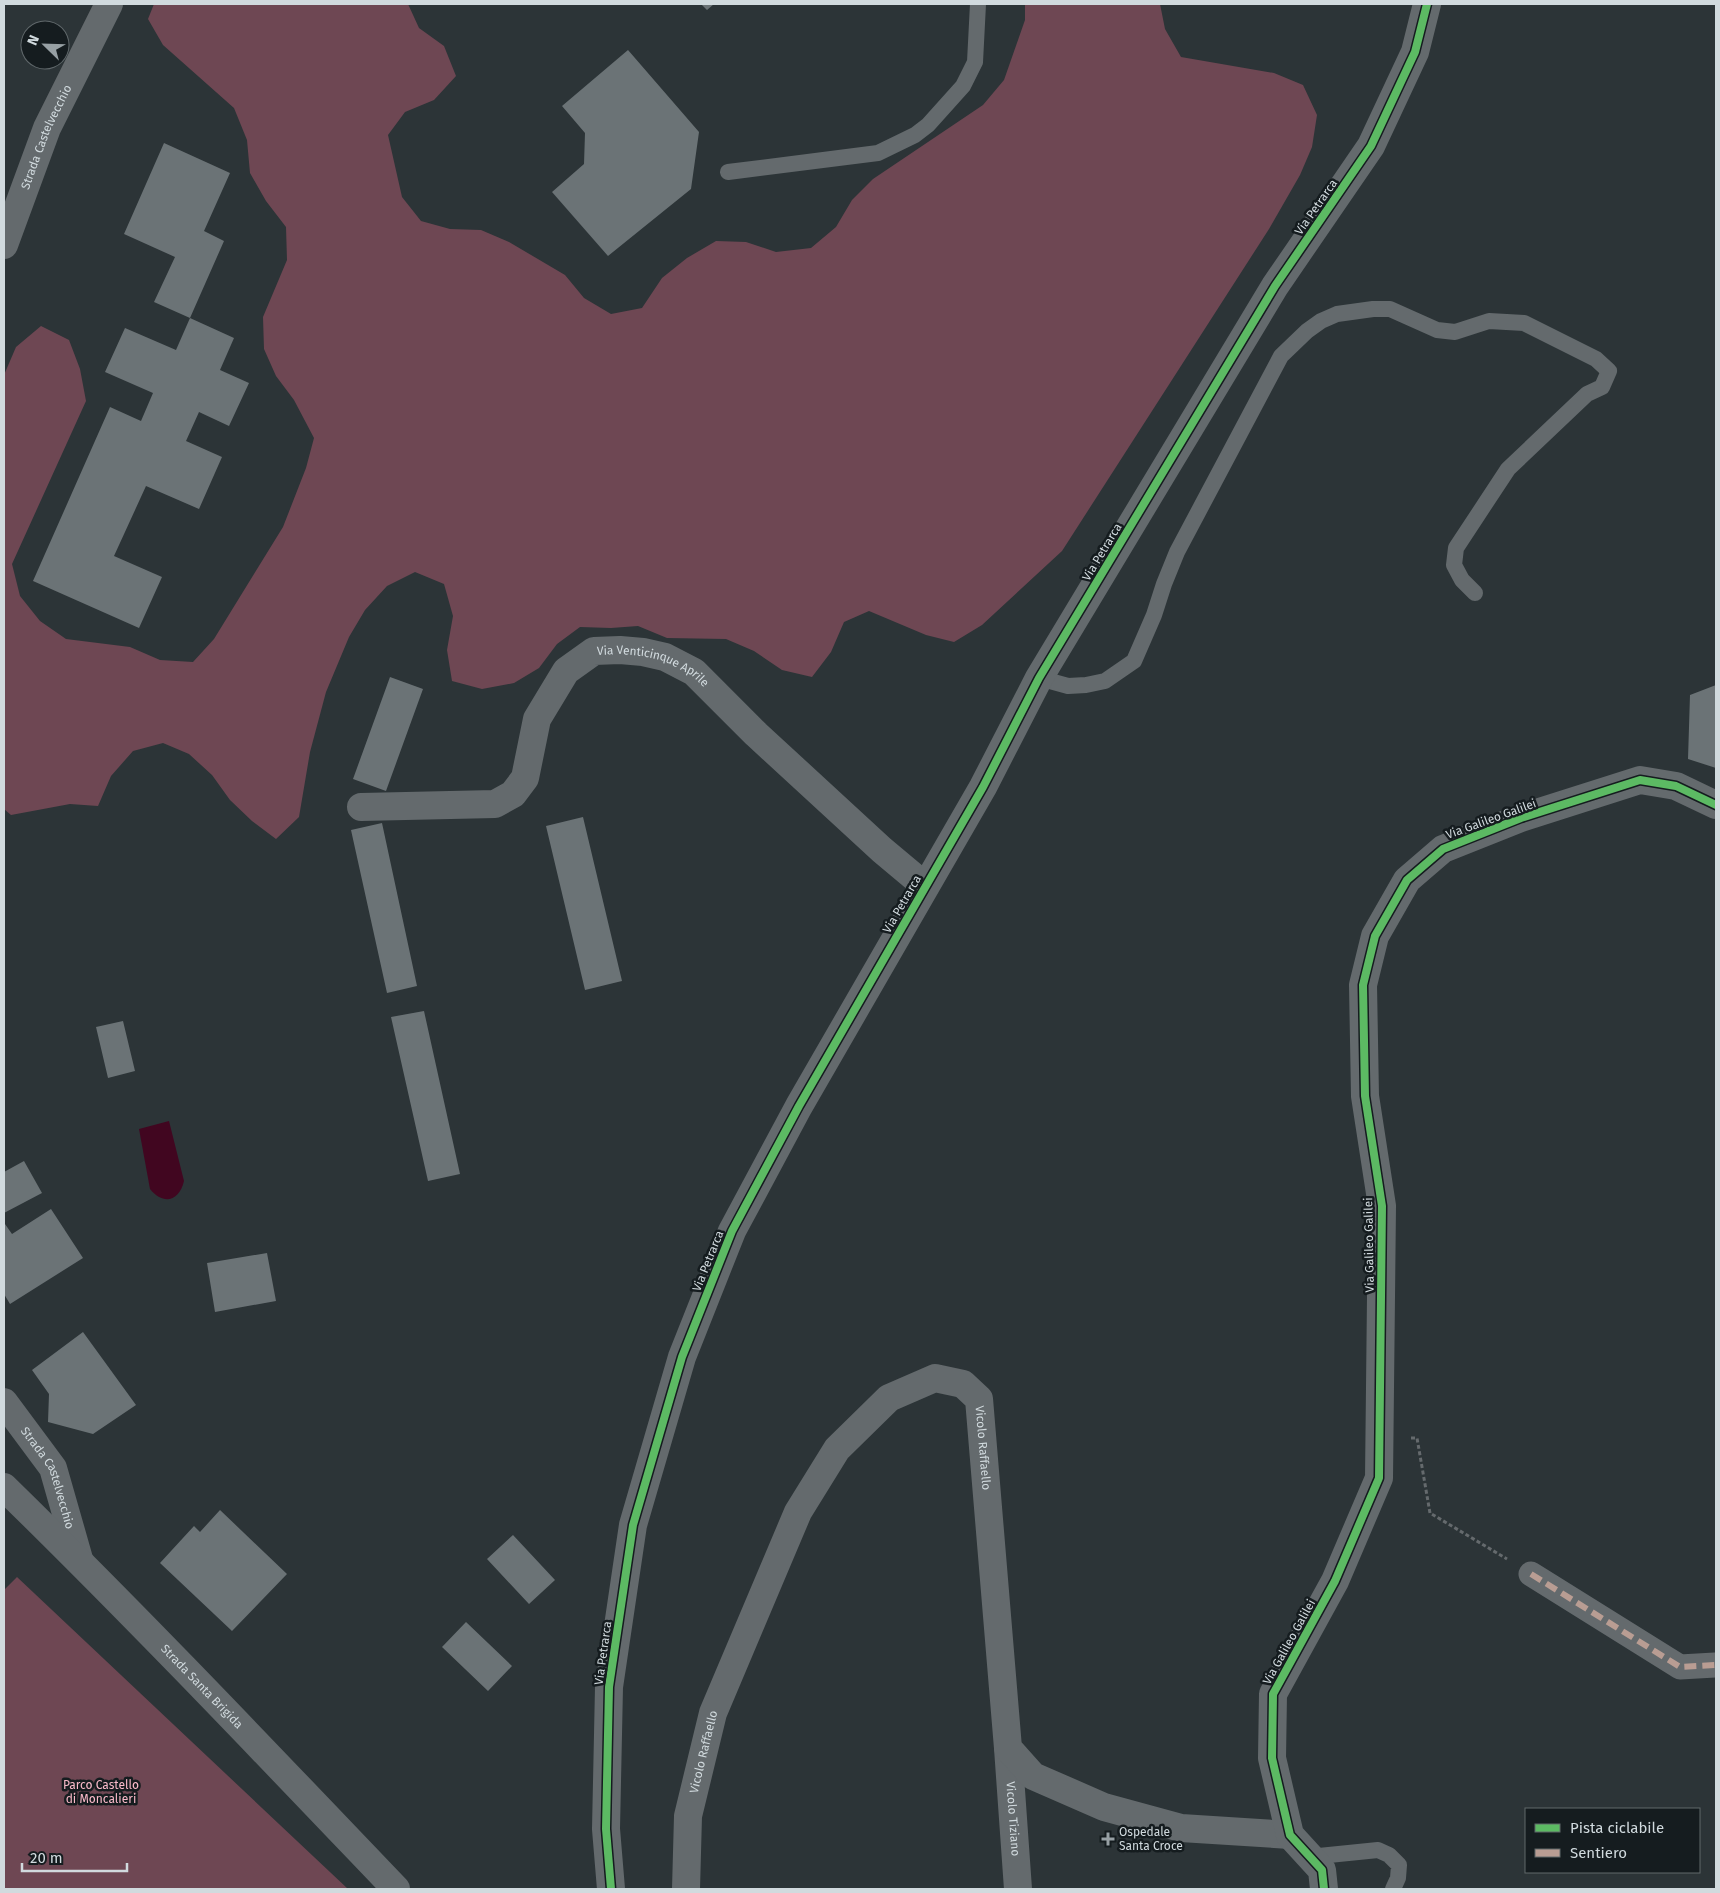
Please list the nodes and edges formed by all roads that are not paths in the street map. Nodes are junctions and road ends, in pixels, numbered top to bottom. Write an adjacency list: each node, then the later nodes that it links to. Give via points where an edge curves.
1 (109, 4): 5 (street, Strada Castelvecchio, via 47,128)
2 (978, 4): 4 (lane, via 975,62 963,86 915,135 878,153)
3 (1427, 4): 7 (street, Via Petrarca, via 1415,52 1371,146 1275,286)
4 (728, 172)
5 (4, 245)
6 (1475, 593): 7 (lane, via 1462,580 1454,565 1456,548 1508,469 1587,394 1602,387 1609,371 1596,359 1524,323 1489,321 1455,332 1437,330 1390,309 1337,314 1307,331 1281,356 1177,552 1134,661 1105,681 1086,685 1068,686)
7 (1040, 678): 10 (street, Via Petrarca)
8 (1716, 805): 17 (street, Via Galileo Galilei, via 1676,786 1640,780 1522,818 1443,849 1407,880 1375,936 1363,985 1365,1096 1382,1206 1379,1478 1335,1581 1273,1694 1272,1758)
9 (361, 807): 10 (street, Via Venticinque Aprile, via 495,804 513,794 525,778 537,720 566,670 594,651 643,652 666,657 694,672 756,734)
10 (925, 886): 20 (street, Via Petrarca, via 799,1106 732,1231 682,1357 633,1525 609,1686 606,1829)
11 (4, 1402): 13 (street, Strada Castelvecchio, via 53,1468)
12 (4, 1487): 13 (street, Strada Santa Brigida)
13 (80, 1561): 19 (street, Strada Santa Brigida)
14 (1531, 1574): 15 (street, via 1680,1667)
15 (1715, 1665)
16 (1008, 1748): 17 (street, via 1033,1776 1104,1806 1181,1828); 21 (street, Vicolo Raffaello, via 979,1399 963,1384 935,1378 889,1398 836,1449 798,1512 713,1713 688,1816); 22 (street, Vicolo Tiziano)
17 (1290, 1835): 18 (street, Via Galileo Galilei)
18 (1309, 1857): 23 (street, Via Galileo Galilei, via 1322,1870); 24 (lane, via 1378,1850 1399,1865)
19 (396, 1889)
20 (611, 1889)
21 (686, 1889)
22 (1018, 1889)
23 (1324, 1889)
24 (1393, 1889)

